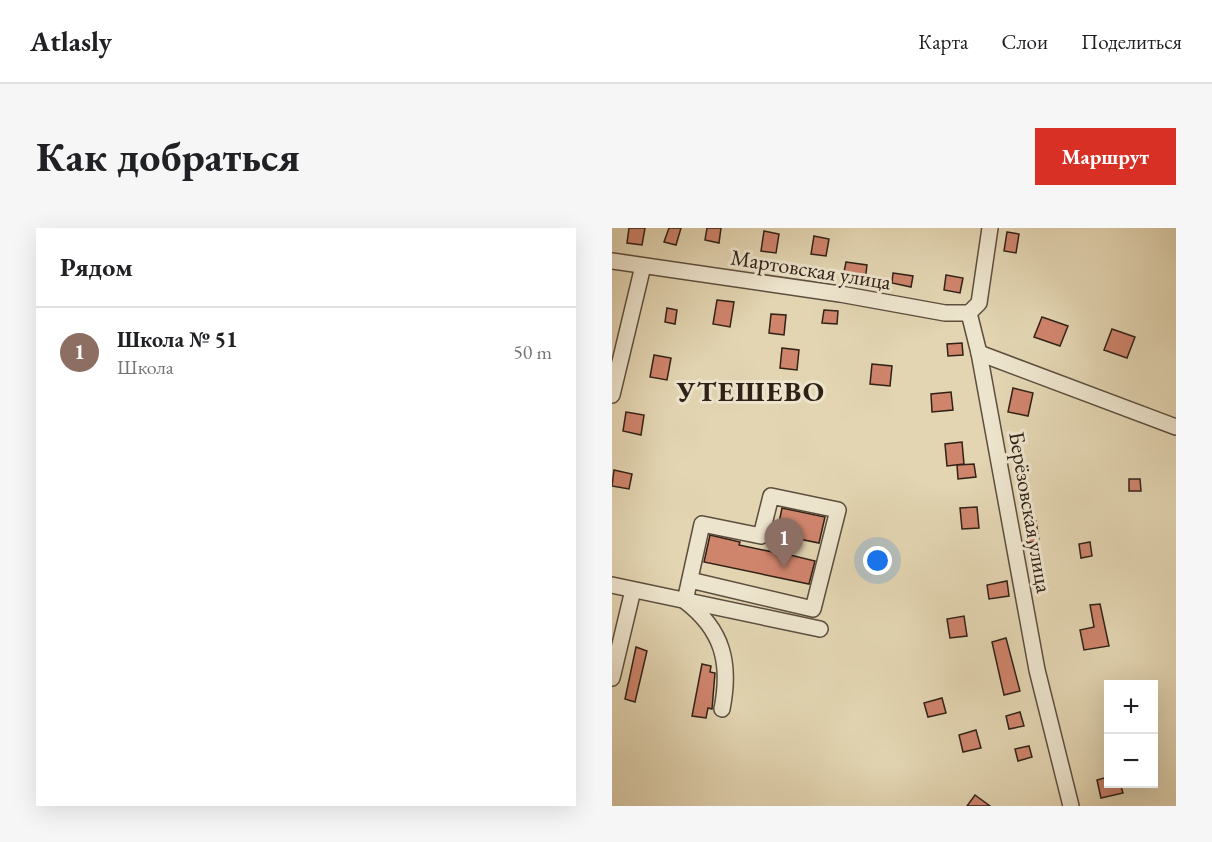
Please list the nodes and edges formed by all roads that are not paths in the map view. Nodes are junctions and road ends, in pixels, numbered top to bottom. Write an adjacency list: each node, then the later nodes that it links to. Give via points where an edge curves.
1 (990, 228): 4 (street, via 979,303)
2 (612, 261): 3 (street, Мартовская улица)
3 (643, 266): 4 (street, Мартовская улица, via 945,313); 6 (street)
4 (969, 313): 5 (street, Берёзовская улица)
5 (980, 353): 7 (street); 15 (street, Берёзовская улица, via 1037,670)
6 (612, 395)
7 (1176, 427)
8 (690, 580): 8 (street, via 813,609 838,510 771,496 761,536 702,524); 11 (street)
9 (612, 585): 10 (street)
10 (633, 590): 11 (street); 13 (street)
11 (685, 601): 12 (street); 14 (street, via 714,630 724,653 727,673)
12 (820, 629)
13 (612, 678)
14 (722, 709)
15 (1071, 806)

